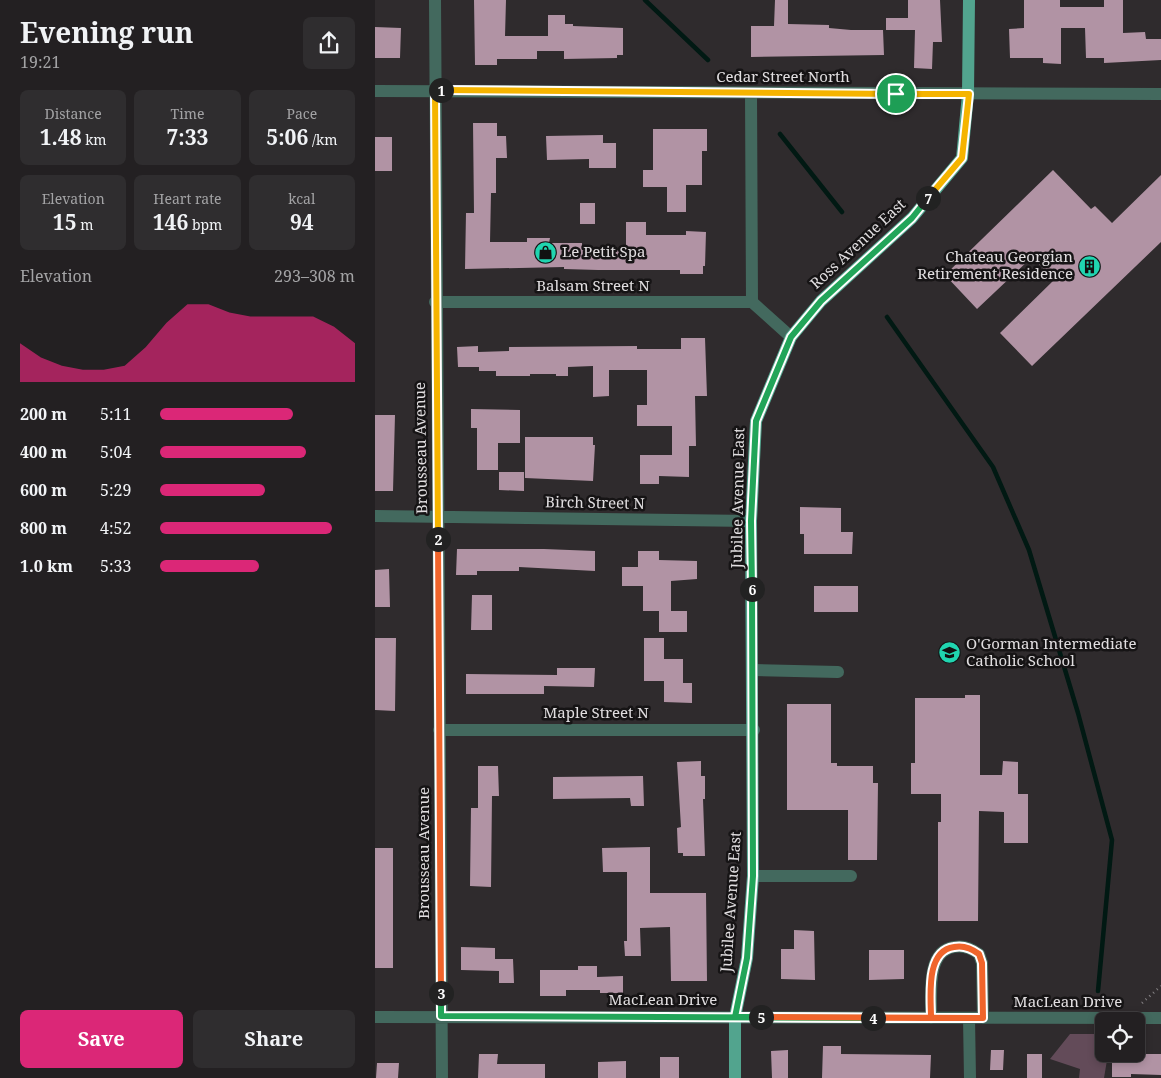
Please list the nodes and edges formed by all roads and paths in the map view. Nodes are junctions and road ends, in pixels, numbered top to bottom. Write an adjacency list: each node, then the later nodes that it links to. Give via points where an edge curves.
1 (435, 0): 3 (street, Brousseau Avenue)
2 (969, 0): 6 (main road, Ross Avenue East)
3 (435, 90): 4 (street, Cedar Street North); 5 (street, Cedar Street North); 8 (street, Brousseau Avenue)
4 (375, 91)
5 (751, 93): 6 (street, Cedar Street North); 9 (street)
6 (969, 94): 7 (street, Cedar Street North); 10 (main road, Ross Avenue East, via 962,158 912,218 821,301)
7 (1161, 94)
8 (435, 302): 9 (street, Balsam Street N); 12 (street, Brousseau Avenue)
9 (752, 302): 10 (street)
10 (791, 337): 13 (main road, Jubilee Avenue East, via 756,421)
11 (375, 516): 12 (street, Birch Street N)
12 (438, 517): 13 (street, Birch Street N); 16 (street, Brousseau Avenue)
13 (751, 521): 14 (main road, Jubilee Avenue East)
14 (753, 670): 15 (street); 17 (main road, Jubilee Avenue East)
15 (838, 672)
16 (439, 730): 17 (street, Maple Street N); 22 (street, Brousseau Avenue)
17 (754, 730): 18 (main road, Jubilee Avenue East)
18 (753, 876): 19 (street); 24 (main road, Jubilee Avenue East, via 747,958)
19 (851, 876)
20 (1161, 986): 21 (path)
21 (1133, 1012)
22 (441, 1016): 23 (street, MacLean Drive); 24 (street, MacLean Drive); 31 (street, Brousseau Avenue)
23 (375, 1017)
24 (735, 1017): 25 (street, MacLean Drive); 32 (main road, Jubilee Avenue East)
25 (931, 1018): 26 (street, MacLean Drive); 27 (street, via 936,961 945,949 955,946 966,947 979,954)
26 (969, 1018): 27 (street, MacLean Drive); 33 (street)
27 (983, 1018): 28 (street, MacLean Drive)
28 (1095, 1018)
29 (1145, 1018): 30 (street, MacLean Drive)
30 (1161, 1018)
31 (442, 1078)
32 (735, 1078)
33 (970, 1078)

